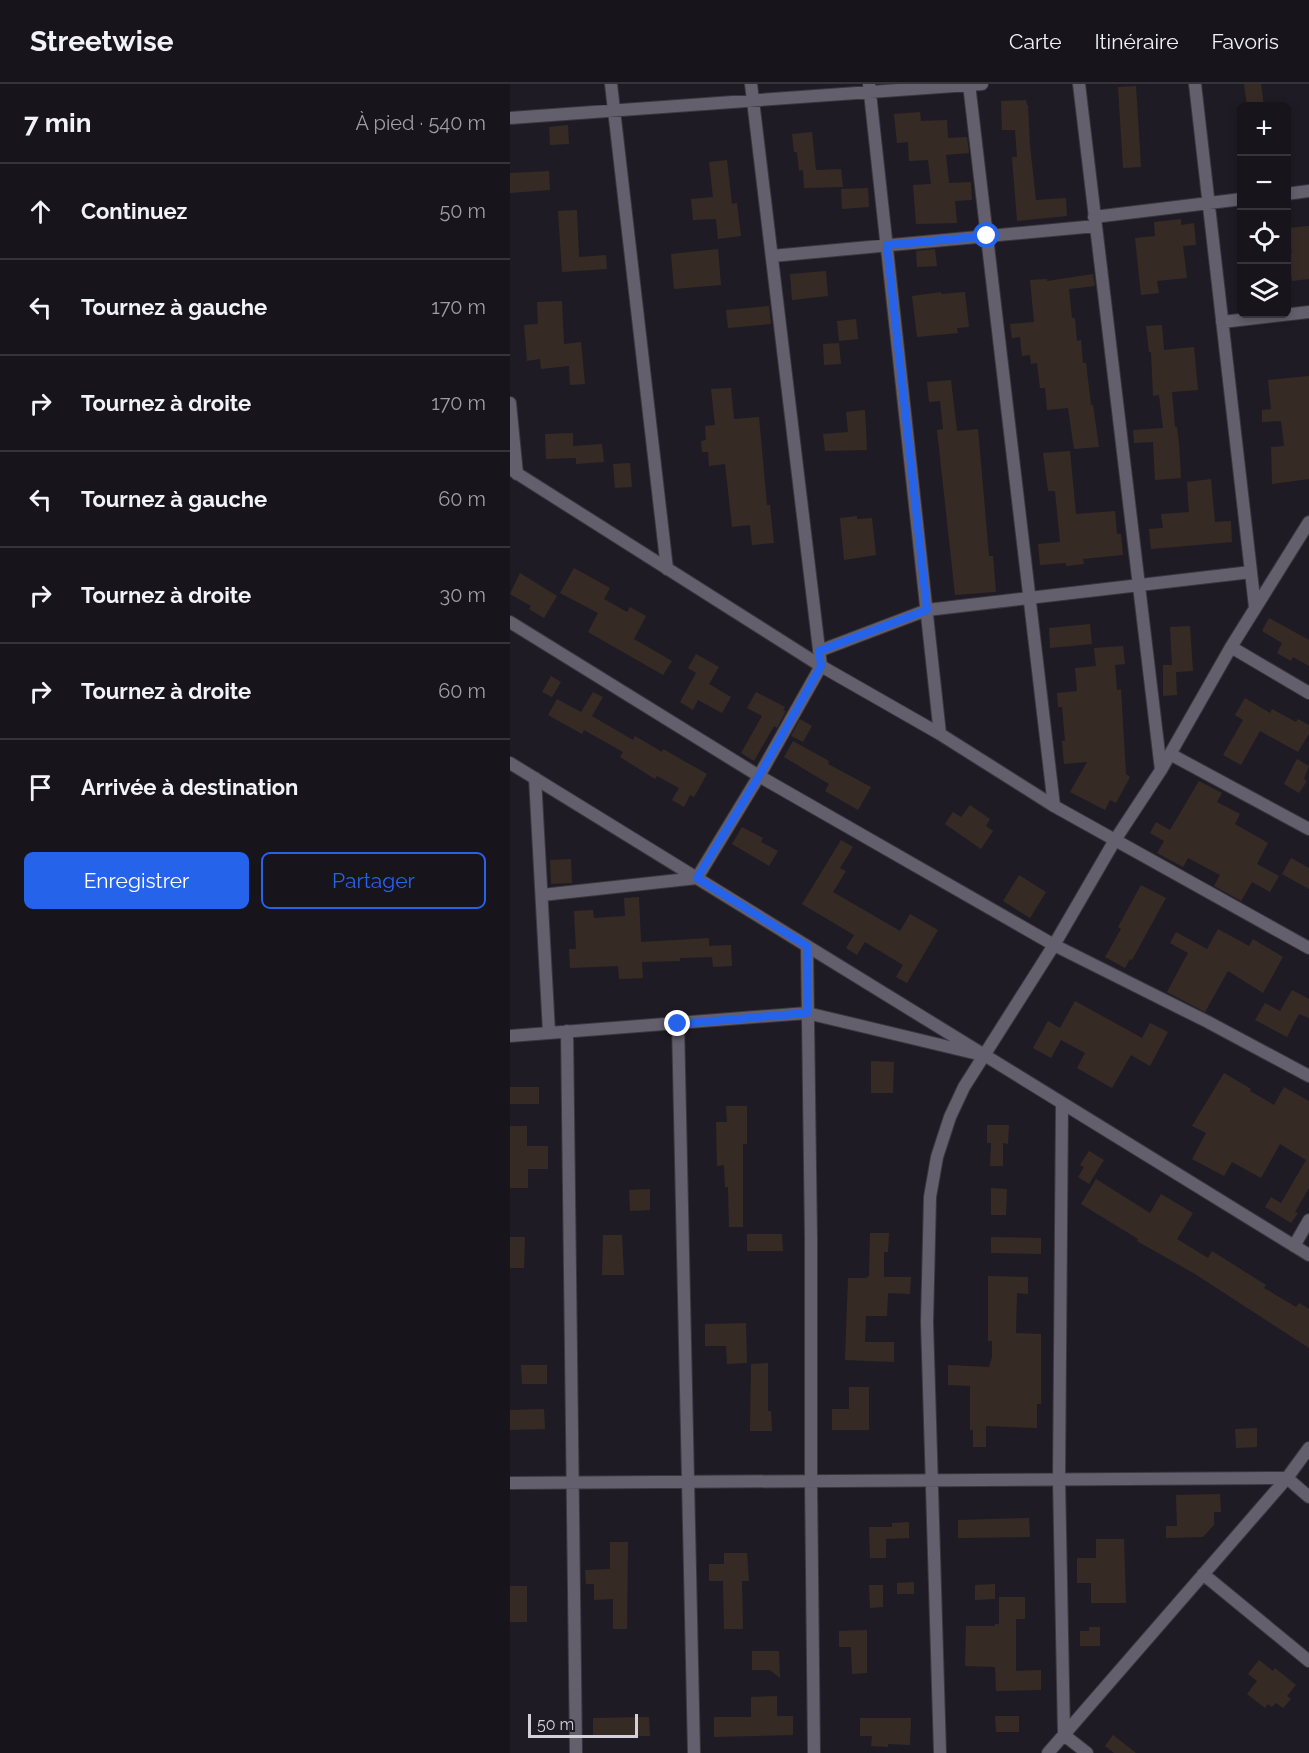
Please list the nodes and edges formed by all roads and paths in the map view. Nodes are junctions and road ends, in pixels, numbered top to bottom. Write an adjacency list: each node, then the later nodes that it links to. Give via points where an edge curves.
1 (611, 84): 8 (street)
2 (751, 84): 7 (street)
3 (973, 84): 6 (street); 15 (street)
4 (1078, 84): 14 (street)
5 (1195, 84): 13 (street)
6 (869, 88): 7 (street); 16 (street)
7 (753, 100): 8 (street); 17 (street)
8 (614, 111): 9 (street); 23 (street)
9 (510, 118)
10 (1309, 191): 11 (street)
11 (1291, 193)
12 (1237, 200): 13 (street)
13 (1209, 203): 14 (street); 19 (street)
14 (1095, 222): 15 (street); 25 (street)
15 (987, 236): 16 (street); 26 (street)
16 (887, 245): 17 (street); 28 (street)
17 (772, 256): 31 (street)
18 (1309, 312): 19 (street)
19 (1222, 322): 24 (street)
20 (510, 403): 21 (street)
21 (514, 471): 23 (street)
22 (1309, 522): 27 (street)
23 (667, 569): 32 (street)
24 (1251, 573): 25 (street); 27 (street)
25 (1139, 586): 26 (street); 37 (street)
26 (1030, 598): 28 (street); 40 (street)
27 (1255, 607): 30 (street)
28 (927, 610): 31 (street); 34 (street)
29 (510, 622): 38 (street)
30 (1231, 648): 33 (street); 35 (street)
31 (819, 651): 32 (street)
32 (821, 666): 34 (street); 38 (street)
33 (1309, 693)
34 (940, 734): 40 (street)
35 (1170, 754): 37 (street); 41 (street)
36 (510, 763): 39 (street)
37 (1161, 770): 42 (street)
38 (759, 776): 43 (street); 45 (street)
39 (535, 778): 43 (street); 44 (street)
40 (1054, 806): 42 (street)
41 (1309, 829)
42 (1115, 840): 45 (street); 47 (street)
43 (697, 878): 44 (street); 46 (street)
44 (542, 895): 51 (street)
45 (1054, 945): 53 (street); 54 (street)
46 (807, 946): 48 (street); 53 (street)
47 (1309, 948)
48 (807, 1013): 49 (street); 53 (street); 63 (street)
49 (678, 1024): 50 (street); 65 (street)
50 (567, 1031): 51 (street); 64 (street)
51 (549, 1032): 52 (street)
52 (510, 1036)
53 (985, 1055): 55 (street); 62 (street, via 950,1117 937,1156 930,1197 927,1322)
54 (1309, 1076)
55 (1062, 1103): 57 (street); 61 (street)
56 (1309, 1220): 57 (street)
57 (1294, 1246): 58 (street)
58 (1309, 1255)
59 (1309, 1448): 60 (street)
60 (1287, 1478): 61 (street); 67 (street); 68 (street)
61 (1059, 1479): 62 (street); 70 (street)
62 (932, 1480): 63 (street); 74 (street)
63 (811, 1481): 65 (street); 73 (street)
64 (573, 1482): 65 (street); 66 (street); 71 (street)
65 (688, 1482): 72 (street)
66 (510, 1483)
67 (1309, 1497)
68 (1203, 1574): 69 (street); 70 (street)
69 (1309, 1662)
70 (1064, 1735): 75 (street); 76 (street)
71 (576, 1753)
72 (694, 1753)
73 (814, 1753)
74 (940, 1753)
75 (1048, 1753)
76 (1087, 1753)

